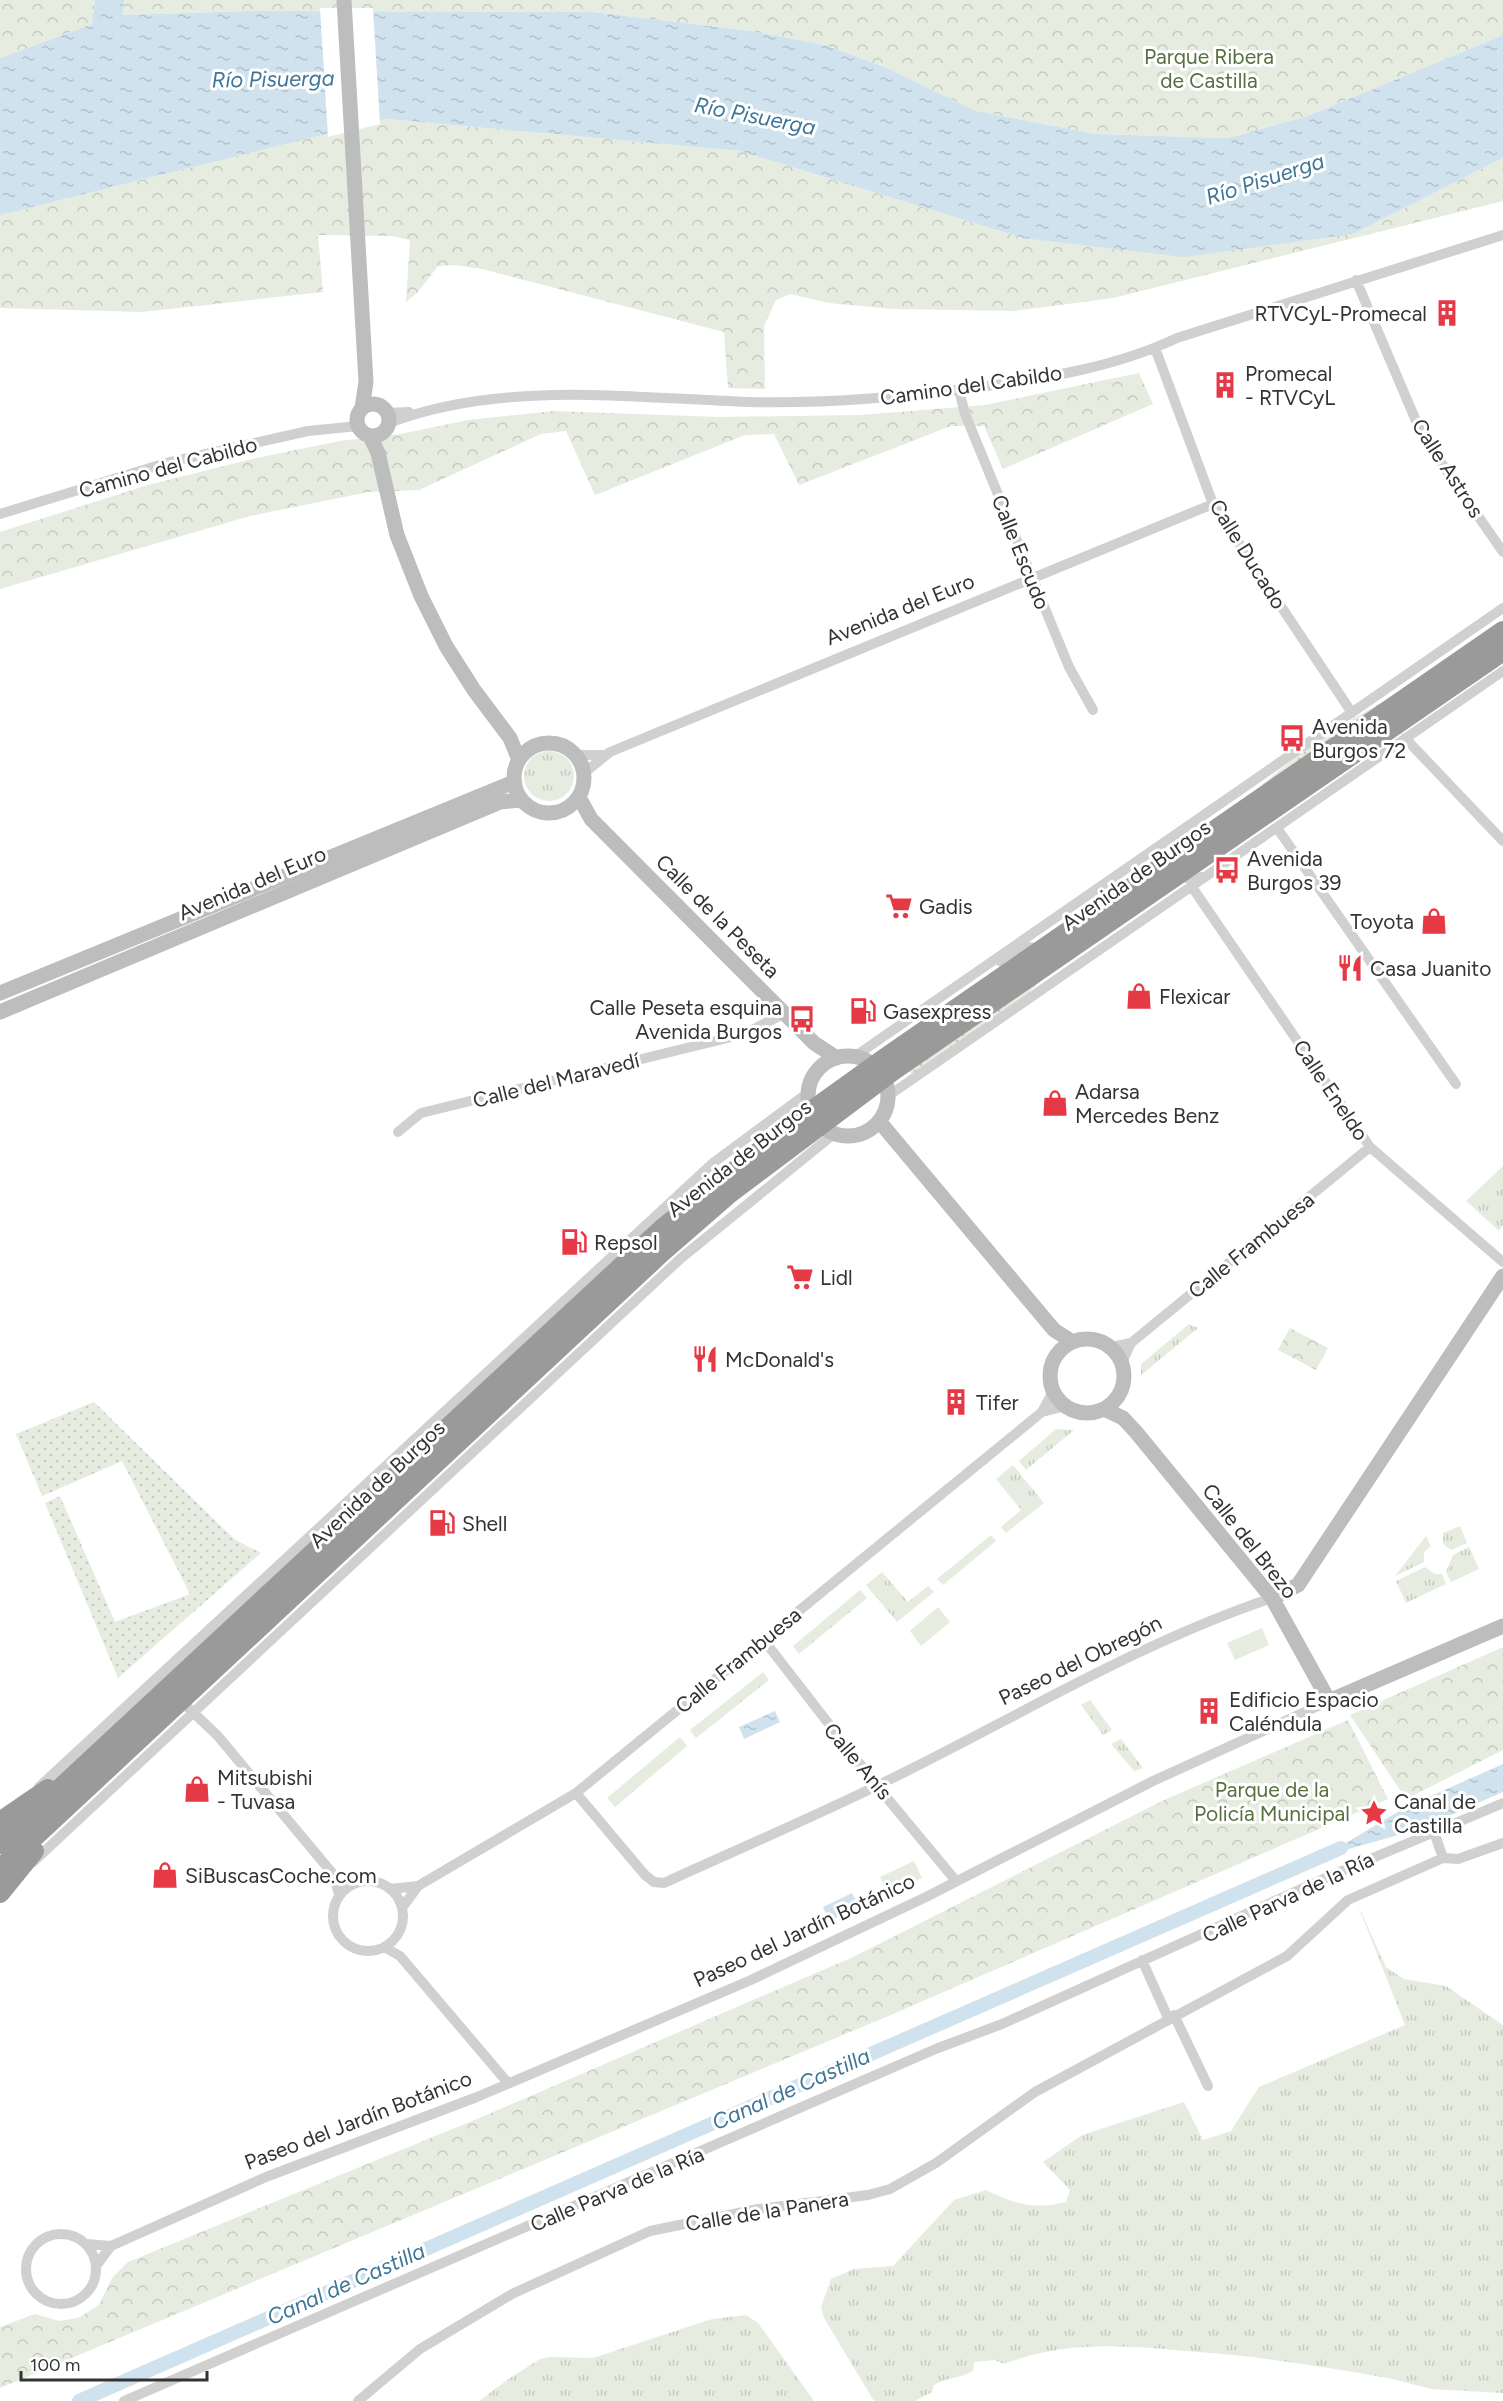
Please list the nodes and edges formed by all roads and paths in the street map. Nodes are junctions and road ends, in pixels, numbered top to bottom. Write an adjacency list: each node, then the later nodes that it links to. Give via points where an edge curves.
1 (344, 0): 6 (street, via 360,291)
2 (1503, 235): 3 (street, Camino del Cabildo)
3 (1356, 280): 4 (street, Camino del Cabildo); 9 (street, Calle Astros, via 1422,435)
4 (1155, 348): 5 (street, Camino del Cabildo, via 1088,368); 7 (street, Calle Ducado)
5 (959, 390): 6 (street, Camino del Cabildo, via 792,402 594,395 524,397 454,404); 10 (street, Calle Escudo, via 965,414)
6 (372, 420): 8 (street, Camino del Cabildo, via 166,463); 19 (street, via 397,535 421,596 452,655)
7 (1214, 504): 10 (street, Avenida del Euro); 18 (street, Calle Ducado)
8 (0, 514)
9 (1503, 552)
10 (1032, 578): 17 (street, Calle Escudo, via 1069,666); 23 (street, Avenida del Euro)
11 (1503, 608): 16 (street, Avenida de Burgos)
12 (1503, 631): 14 (highway, Avenida de Burgos)
13 (1503, 651): 27 (highway, Avenida de Burgos)
14 (1457, 663): 16 (street); 34 (highway, Avenida de Burgos)
15 (1503, 671): 20 (street, Avenida de Burgos)
16 (1395, 684): 18 (street, Avenida de Burgos)
17 (1093, 710)
18 (1352, 713): 28 (street, Avenida de Burgos)
19 (510, 738): 21 (street); 24 (street)
20 (1405, 738): 31 (street, Avenida de Burgos); 33 (street)
21 (530, 748): 22 (street, via 556,743); 24 (street)
22 (576, 755): 23 (street, Avenida del Euro); 25 (street)
23 (603, 755): 25 (street, Avenida del Euro)
24 (519, 760): 26 (street)
25 (584, 773): 30 (street)
26 (514, 782): 29 (street); 42 (street, Avenida del Euro)
27 (1313, 782): 32 (street); 34 (highway, Avenida de Burgos)
28 (1249, 785): 34 (street, via 1234,802 1165,852); 37 (street, Avenida de Burgos)
29 (522, 800): 30 (street, via 534,810 546,813); 43 (street, Avenida del Euro, via 500,802)
30 (574, 802): 44 (street, Calle de la Peseta)
31 (1277, 828): 32 (street, Avenida de Burgos); 50 (street)
32 (1265, 836): 35 (street, Avenida de Burgos)
33 (1503, 841)
34 (1170, 869): 35 (street, via 1186,880); 38 (highway, Avenida de Burgos)
35 (1208, 876): 36 (street, Avenida de Burgos)
36 (1192, 887): 41 (street, Avenida de Burgos); 54 (street, Calle Eneldo)
37 (1093, 892): 38 (street, via 1120,881); 40 (street, Avenida de Burgos)
38 (1134, 894): 39 (highway, Avenida de Burgos); 41 (street, via 1131,921); 49 (highway, Avenida de Burgos)
39 (1042, 948): 40 (street, via 1029,947); 49 (highway, Avenida de Burgos)
40 (969, 978): 46 (street, Avenida de Burgos)
41 (1056, 981): 49 (street, Avenida de Burgos)
42 (0, 993)
43 (0, 1012)
44 (785, 1012): 45 (street, Calle de la Peseta); 53 (street, Calle del Maravedí, via 744,1034 421,1113)
45 (814, 1043): 47 (street, Calle de la Peseta); 48 (street)
46 (854, 1057): 47 (street); 49 (street)
47 (837, 1058): 48 (street)
48 (819, 1068): 51 (street, via 811,1082)
49 (882, 1080): 51 (highway, Avenida de Burgos); 52 (street)
50 (1456, 1084)
51 (819, 1115): 52 (street, via 848,1136 862,1133); 55 (street, Avenida de Burgos, via 713,1163); 56 (street, Avenida de Burgos); 57 (highway, Avenida de Burgos, via 723,1178); 58 (highway, Avenida de Burgos)
52 (879, 1121): 63 (street)
53 (398, 1132)
54 (1370, 1147): 59 (street, Calle Eneldo); 66 (street, Calle Frambuesa)
55 (690, 1184): 57 (street); 61 (street, Avenida de Burgos)
56 (725, 1222): 58 (street, via 711,1223); 64 (street, Avenida de Burgos)
57 (663, 1228): 62 (highway, Avenida de Burgos)
58 (660, 1253): 62 (highway, Avenida de Burgos)
59 (1503, 1262)
60 (1503, 1276): 84 (street, Paseo del Obregón, via 1298,1585)
61 (575, 1291): 62 (street, via 565,1307); 68 (street, Avenida de Burgos)
62 (570, 1326): 64 (street, via 586,1336); 70 (highway, Avenida de Burgos)
63 (1054, 1330): 65 (street); 69 (street)
64 (603, 1331): 73 (street, Avenida de Burgos)
65 (1073, 1342): 67 (street, via 1091,1338); 69 (street)
66 (1131, 1343): 67 (street, Calle Frambuesa); 71 (street, Calle Frambuesa)
67 (1112, 1347): 71 (street)
68 (509, 1349): 70 (street, via 526,1343); 75 (street, Avenida de Burgos)
69 (1060, 1351): 72 (street, via 1050,1374)
70 (540, 1354): 73 (street, via 546,1374); 80 (highway, Avenida de Burgos); 85 (highway, Avenida de Burgos)
71 (1122, 1362): 74 (street, via 1125,1380)
72 (1053, 1391): 76 (street); 78 (street, Calle Frambuesa)
73 (534, 1395): 83 (street, Avenida de Burgos)
74 (1119, 1395): 77 (street); 79 (street, Calle del Brezo)
75 (454, 1400): 80 (street); 82 (street, Avenida de Burgos)
76 (1066, 1406): 77 (street, via 1081,1412); 78 (street, Calle Frambuesa)
77 (1104, 1409): 79 (street, Calle del Brezo)
78 (1042, 1412): 87 (street, Calle Frambuesa)
79 (1123, 1418): 84 (street, Calle del Brezo)
80 (404, 1469): 81 (highway, Avenida de Burgos)
81 (355, 1515): 82 (street); 89 (highway, Avenida de Burgos)
82 (286, 1557): 88 (street, Avenida de Burgos)
83 (344, 1572): 85 (street); 89 (street, Avenida de Burgos)
84 (1272, 1598): 90 (street, Calle del Brezo); 92 (street, Paseo del Obregón, via 1232,1612 1073,1684)
85 (283, 1604): 89 (highway, Avenida de Burgos)
86 (1503, 1626): 90 (street, Paseo del Jardín Botánico)
87 (763, 1639): 92 (street, Calle Anís); 93 (street, Calle Frambuesa)
88 (176, 1659): 89 (street, via 162,1681); 96 (street, Avenida de Burgos)
89 (181, 1701): 91 (highway, Avenida de Burgos); 94 (highway, Avenida de Burgos); 103 (street, via 217,1735); 108 (street, Avenida de Burgos)
90 (1329, 1701): 104 (street, Paseo del Jardín Botánico, via 1153,1781)
91 (84, 1767): 96 (highway); 100 (highway, Avenida de Burgos)
92 (877, 1786): 93 (street, Paseo del Obregón, via 664,1883 645,1875); 104 (street, Calle Anís)
93 (576, 1793): 106 (street, Calle Frambuesa)
94 (79, 1796): 102 (highway, Avenida de Burgos); 108 (highway)
95 (1503, 1803): 98 (street, Calle Parva de la Ría)
96 (20, 1806): 97 (highway)
97 (0, 1822)
98 (1434, 1832): 101 (street); 114 (street, Calle Parva de la Ría)
99 (1503, 1843): 101 (street, Calle de la Panera, via 1458,1859)
100 (0, 1844)
101 (1443, 1858): 115 (street, Calle de la Panera, via 1348,1900 1287,1956)
102 (0, 1869)
103 (333, 1874): 105 (street); 109 (street)
104 (956, 1881): 116 (street, Paseo del Jardín Botánico, via 751,1980)
105 (356, 1883): 107 (street, via 380,1883); 109 (street)
106 (418, 1886): 107 (street, Calle Frambuesa); 110 (street, Calle Frambuesa)
107 (390, 1889): 110 (street)
108 (0, 1893)
109 (339, 1894): 112 (street, via 333,1919 342,1940 362,1950)
110 (402, 1908): 111 (street, via 403,1920)
111 (395, 1937): 112 (street); 113 (street)
112 (384, 1947): 113 (street)
113 (400, 1956): 116 (street)
114 (1142, 1960): 115 (street); 121 (street, Calle Parva de la Ría, via 1002,2024 938,2048)
115 (1171, 2017): 117 (street); 122 (street, Calle de la Panera, via 1035,2092 936,2163 890,2189 758,2209 650,2231 512,2294 420,2349)
116 (507, 2083): 119 (street, Paseo del Jardín Botánico, via 266,2177)
117 (1208, 2086)
118 (86, 2244): 119 (street, Paseo del Jardín Botánico); 120 (street); 120 (street, via 67,2234 43,2237 27,2255 26,2279 41,2298 63,2304 84,2296 91,2288)
119 (111, 2246): 120 (street, Paseo del Jardín Botánico)
120 (96, 2266)
121 (124, 2401)
122 (358, 2401)

